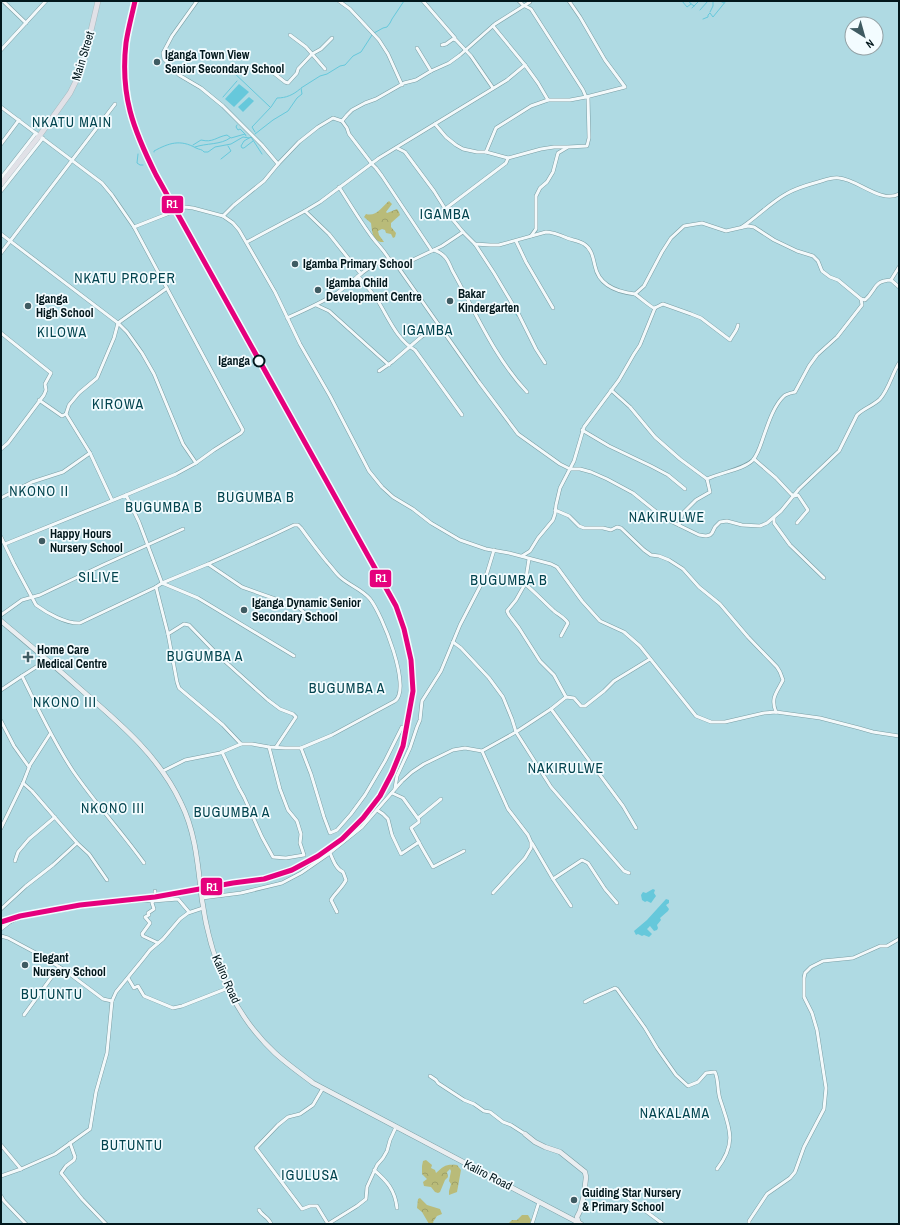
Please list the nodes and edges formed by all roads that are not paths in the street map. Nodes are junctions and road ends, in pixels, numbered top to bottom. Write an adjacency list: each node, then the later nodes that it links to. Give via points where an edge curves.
1 (3, 1): 12 (street)
2 (46, 1): 12 (street)
3 (98, 1): 35 (main road, Main Street, via 78,77 70,93)
4 (197, 1): 44 (street, via 172,36 163,53 164,59 179,75 201,88 230,112)
5 (339, 1): 26 (street, via 379,40)
6 (423, 1): 16 (street)
7 (519, 1): 10 (street)
8 (530, 1): 10 (street); 11 (street)
9 (569, 1): 28 (street, via 605,60 625,87)
10 (523, 5): 11 (street); 13 (street)
11 (531, 9): 28 (street)
12 (26, 23): 18 (street)
13 (493, 26): 20 (street); 22 (street)
14 (290, 35): 21 (street)
15 (332, 38): 21 (street)
16 (456, 40): 17 (street); 20 (street)
17 (442, 45)
18 (2, 48)
19 (417, 48): 25 (street)
20 (466, 51): 25 (street); 27 (street)
21 (312, 54): 23 (street, via 288,83); 24 (street)
22 (524, 65): 27 (street); 29 (street)
23 (266, 67)
24 (325, 68)
25 (431, 71): 26 (street)
26 (402, 85): 33 (street, via 352,110)
27 (493, 88): 34 (street)
28 (587, 97): 29 (street); 38 (street, via 587,146)
29 (548, 100): 41 (street, via 531,106 496,128)
30 (115, 104): 43 (street)
31 (1, 107): 32 (street)
32 (19, 120): 35 (street); 37 (street)
33 (342, 121): 44 (street, via 333,118 318,127); 45 (street)
34 (435, 124): 36 (street); 41 (street, via 446,137 463,149)
35 (40, 135): 43 (street); 46 (street, Main Street); 47 (main road, Main Street); 49 (street, Main Street)
36 (404, 143): 39 (street); 40 (street)
37 (1, 144)
38 (568, 147): 42 (street, via 541,149); 58 (street, via 558,153 553,172 536,196 536,229)
39 (397, 148): 40 (street); 45 (street)
40 (405, 152): 51 (street)
41 (486, 152): 42 (street)
42 (508, 158): 51 (street, via 506,163)
43 (71, 160): 54 (street, via 102,183); 59 (street)
44 (278, 164): 53 (street, via 264,181)
45 (372, 164): 48 (street); 63 (street)
46 (1, 178)
47 (1, 184)
48 (339, 187): 52 (street); 66 (street)
49 (1, 191)
50 (899, 194): 55 (street, via 892,197 877,194 850,180 829,179 786,194)
51 (445, 208): 56 (street)
52 (305, 211): 61 (street); 65 (street, via 329,234)
53 (223, 216): 54 (street, via 185,207); 61 (street, via 233,223)
54 (134, 228): 73 (street)
55 (739, 229): 74 (street, via 726,231 702,223 684,226 671,238 644,286); 75 (street, via 754,227 774,240 813,256 822,271 838,280)
56 (463, 232): 62 (street); 63 (street)
57 (1, 234): 59 (street)
58 (531, 236): 60 (street); 74 (street, via 552,232 584,244 590,250 603,282 620,292)
59 (10, 241): 64 (street); 80 (street)
60 (516, 241): 62 (street, via 490,246); 77 (street)
61 (247, 242): 79 (street)
62 (475, 244): 85 (street)
63 (433, 251): 68 (street); 90 (street, via 442,253 448,259 493,346)
64 (1, 253)
65 (348, 259): 67 (street); 70 (street)
66 (389, 259): 67 (street); 68 (street)
67 (372, 266): 70 (street)
68 (398, 267): 81 (street)
69 (899, 267): 71 (street)
70 (359, 275): 76 (street); 84 (street)
71 (891, 280): 72 (street); 75 (street, via 878,283 870,296 865,300)
72 (899, 287)
73 (167, 288): 80 (street); 99 (street, via 243,430 241,434)
74 (635, 294): 78 (street)
75 (861, 299): 97 (street, via 862,305 837,337 817,355 795,392 784,395 779,402)
76 (316, 305): 79 (street); 87 (street, via 328,311)
77 (553, 308)
78 (655, 308): 82 (street, via 663,304 701,318 730,340); 89 (street, via 640,345)
79 (288, 318): 116 (street, via 369,471 382,487 431,523 460,540)
80 (118, 322): 92 (street, via 97,378 72,401); 99 (street, via 142,353 154,374 183,444)
81 (439, 325): 84 (street); 100 (street, via 518,434)
82 (738, 325)
83 (1, 333): 91 (street, via 51,373 45,384 44,395)
84 (409, 347): 87 (street); 93 (street, via 415,350)
85 (545, 363)
86 (899, 363): 105 (street, via 880,399 857,415 839,451)
87 (388, 365): 88 (street)
88 (379, 371)
89 (611, 390): 94 (street); 102 (street, via 630,407 655,437)
90 (527, 392)
91 (39, 400): 92 (street, via 62,416); 95 (street)
92 (66, 414): 96 (street)
93 (462, 415)
94 (582, 430): 98 (street); 103 (street, via 668,475)
95 (1, 449)
96 (90, 453): 106 (street, via 63,472 32,482); 107 (street)
97 (754, 459): 102 (street, via 747,465); 105 (street)
98 (574, 461): 100 (street); 101 (street)
99 (196, 463): 104 (street)
100 (570, 469): 101 (street); 108 (street, via 560,488)
101 (580, 469): 111 (street, via 597,474 633,493 664,518)
102 (707, 479): 111 (street, via 710,492 696,500 682,514)
103 (685, 489)
104 (126, 495): 107 (street); 115 (street)
105 (794, 496): 109 (street); 110 (street, via 798,495 808,510)
106 (1, 498)
107 (112, 500): 114 (street)
108 (555, 510): 117 (street, via 549,525 530,551); 138 (street, via 569,516 584,528 611,530 617,526 644,550 683,569 699,587 720,604 780,672 783,680 774,697 773,705)
109 (774, 518): 111 (street, via 760,526 720,522 712,533 706,536); 120 (street, via 774,523 790,545)
110 (797, 523)
111 (679, 525)
112 (184, 529): 115 (street)
113 (1, 537): 114 (street)
114 (5, 544): 124 (street)
115 (148, 545): 121 (street); 124 (street)
116 (494, 550): 117 (street); 130 (street, via 487,573 466,611)
117 (522, 556): 118 (street)
118 (529, 559): 122 (street); 132 (street, via 557,567 600,621 624,632)
119 (208, 564): 121 (street); 126 (street, via 242,587 298,607); 147 (street, via 298,525 339,576 370,599 381,618 398,668 398,698 332,735)
120 (824, 578)
121 (162, 583): 123 (street); 131 (street, via 198,598)
122 (524, 584): 129 (street, via 566,620 568,626); 136 (street, via 508,610 509,615 540,661 554,675)
123 (156, 587): 124 (street, via 80,623 67,622 42,609); 128 (street)
124 (31, 597): 125 (street)
125 (1, 614)
126 (308, 615)
127 (1, 621): 133 (main road, Kaliro Road)
128 (168, 634): 144 (street, via 179,688 223,725); 146 (street, via 184,624 189,625 268,700 296,717)
129 (561, 636)
130 (453, 642): 141 (street, via 462,648 489,678 502,697); 153 (street, via 441,671 422,701 420,720 397,776)
131 (294, 656)
132 (650, 659): 136 (street, via 614,681 585,706 581,706 574,698); 138 (street, via 696,716 703,719 725,722)
133 (47, 660): 134 (street); 151 (main road, Kaliro Road, via 125,728)
134 (22, 676): 135 (street); 142 (street)
135 (1, 690)
136 (566, 697): 137 (street)
137 (552, 709): 141 (street); 162 (street, via 623,806)
138 (776, 712): 143 (street, via 820,718)
139 (1, 721): 150 (street)
140 (402, 727): 147 (street, via 365,795 338,830 330,833)
141 (516, 732): 148 (street); 170 (street, via 551,787 624,871)
142 (50, 734): 150 (street); 169 (street, via 89,794)
143 (899, 736)
144 (241, 744): 145 (street); 149 (street)
145 (269, 747): 146 (street); 149 (street, via 288,810 297,820 304,855 273,857)
146 (276, 747): 147 (street)
147 (301, 748)
148 (482, 751): 153 (street, via 465,748 453,750 412,772); 164 (street, via 508,809)
149 (222, 752): 151 (street, via 185,760)
150 (29, 767): 152 (street)
151 (163, 771): 175 (main road, Kaliro Road, via 181,803 191,832)
152 (23, 783): 158 (street); 159 (street)
153 (395, 789): 154 (street)
154 (392, 792): 156 (street); 160 (street, via 402,798)
155 (441, 798): 160 (street)
156 (377, 810): 163 (street, via 388,819 401,854); 167 (street, via 362,827)
157 (1, 813): 158 (street)
158 (6, 817): 161 (street)
159 (54, 817): 165 (street); 168 (street, via 18,852)
160 (418, 818): 163 (street, via 419,822 411,828)
161 (1, 828)
162 (636, 828)
163 (418, 842): 166 (street, via 434,867)
164 (531, 842): 171 (street); 174 (street, via 531,848 525,858)
165 (77, 843): 172 (street, via 89,854); 180 (street)
166 (464, 851)
167 (330, 853): 175 (street, via 310,868 282,883 241,893); 182 (street, via 346,880 331,900)
168 (16, 861)
169 (144, 863)
170 (629, 873)
171 (553, 879): 177 (street, via 582,860 588,863); 178 (street)
172 (107, 880)
173 (155, 891): 176 (street)
174 (493, 893)
175 (202, 898): 179 (main road, Kaliro Road)
176 (153, 901): 181 (street, via 178,899); 183 (street, via 102,903 61,910 20,918); 186 (street, via 154,908 145,917 150,923 142,934 146,939)
177 (617, 904)
178 (571, 906)
179 (203, 908): 181 (street); 189 (main road, Kaliro Road, via 215,957)
180 (1, 910)
181 (189, 912): 186 (street)
182 (337, 912)
183 (1, 929)
184 (1, 936): 187 (street)
185 (899, 939): 215 (street, via 853,958 823,961 805,973 804,997 817,1030 826,1088 824,1109 804,1147 795,1172 767,1194)
186 (158, 943): 188 (street)
187 (59, 967): 190 (street, via 103,999); 192 (street)
188 (128, 978): 189 (street, via 134,988 138,986 144,996 173,1008); 190 (street)
189 (228, 988): 194 (main road, Kaliro Road, via 246,1019 274,1052)
190 (112, 1001): 197 (street, via 107,1053 96,1092 90,1129)
191 (585, 1002): 200 (street, via 616,988 656,1048 676,1075 688,1086 698,1082 706,1073 715,1072 730,1136 728,1150)
192 (24, 1015)
193 (430, 1076): 196 (street, via 464,1100 490,1112)
194 (323, 1088): 195 (main road, Kaliro Road); 211 (street, via 313,1106 278,1125 256,1148 302,1209 317,1206)
195 (396, 1127): 201 (street, via 383,1158); 205 (main road, Kaliro Road)
196 (525, 1134): 213 (main road, via 535,1142 560,1152 585,1172 584,1195 577,1216)
197 (70, 1143): 199 (street, via 56,1154); 209 (street, via 75,1157 61,1174)
198 (1, 1145): 199 (street)
199 (21, 1169): 202 (street)
200 (717, 1169)
201 (374, 1170): 206 (street, via 384,1179 396,1197); 211 (street, via 367,1187 366,1199)
202 (1, 1176)
203 (620, 1192): 214 (street)
204 (1, 1196): 208 (street)
205 (539, 1202): 212 (street); 213 (main road, Kaliro Road)
206 (397, 1208)
207 (259, 1210): 210 (street)
208 (26, 1224)
209 (106, 1224)
210 (271, 1224)
211 (328, 1224)
212 (532, 1224)
213 (580, 1224)
214 (663, 1224)
215 (749, 1224)

